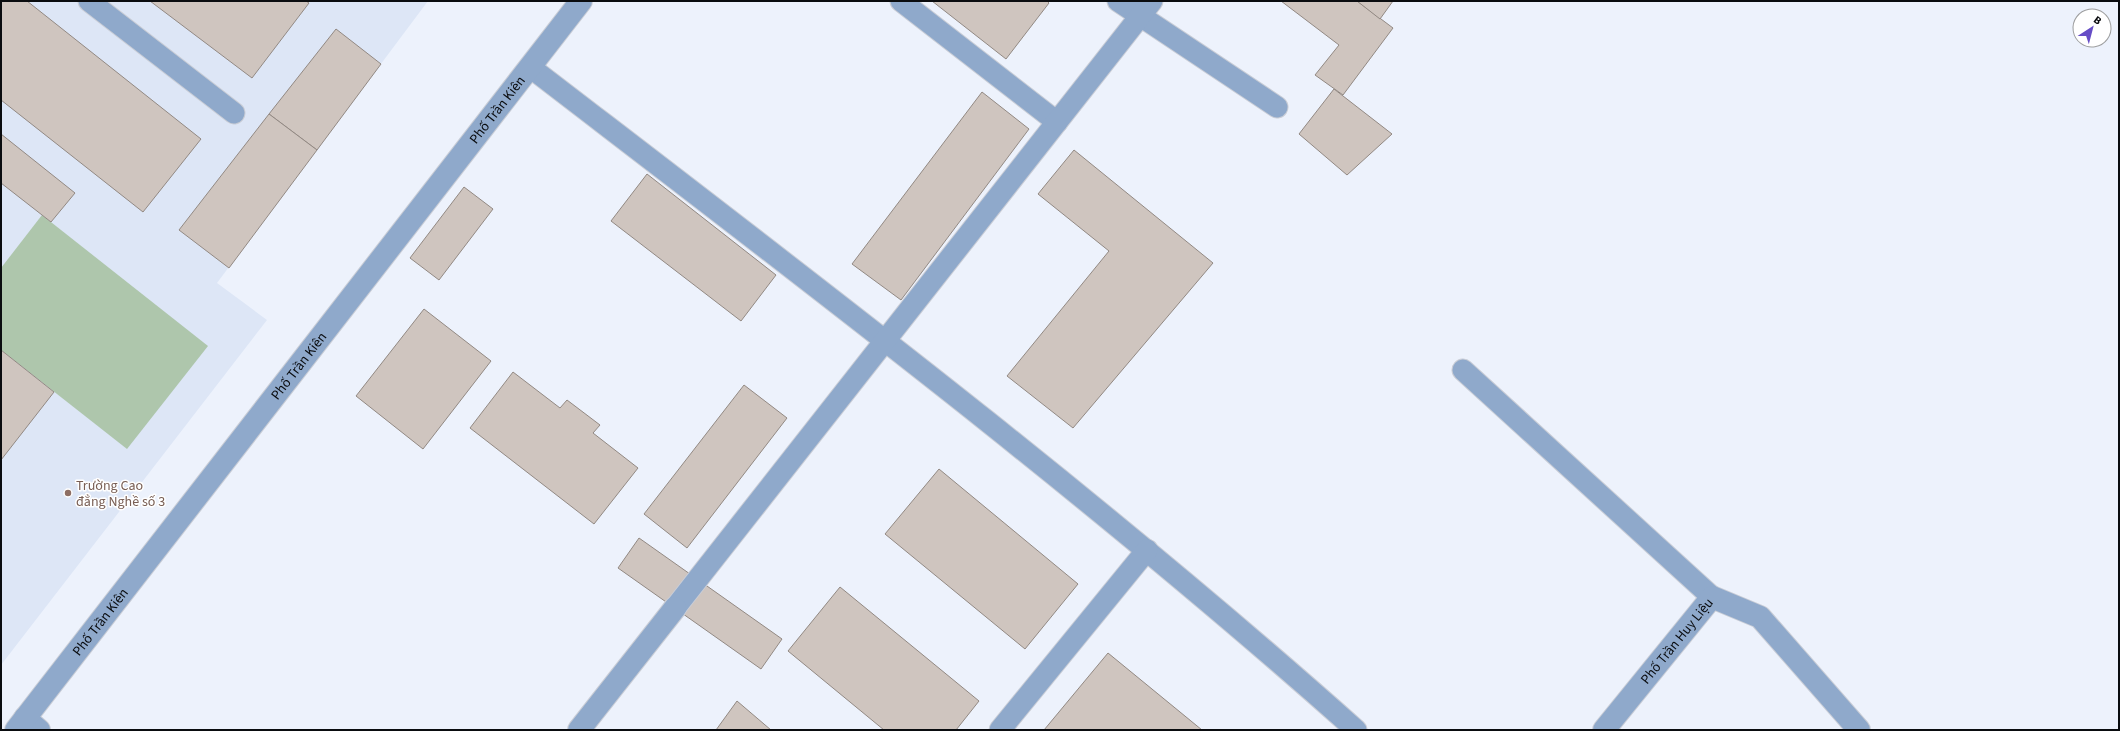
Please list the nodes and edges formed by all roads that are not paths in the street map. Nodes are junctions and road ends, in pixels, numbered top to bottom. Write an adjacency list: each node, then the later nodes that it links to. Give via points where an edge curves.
1 (89, 1): 8 (lane)
2 (581, 1): 6 (street, Phố Trần Kiên)
3 (901, 1): 9 (lane)
4 (1118, 1): 5 (lane)
5 (1146, 8): 7 (lane); 9 (lane)
6 (530, 67): 10 (lane); 15 (street, Phố Trần Kiên)
7 (1277, 107)
8 (234, 113)
9 (1057, 122): 10 (lane)
10 (885, 341): 12 (lane); 14 (lane)
11 (1463, 370): 13 (lane)
12 (1147, 550): 17 (lane); 18 (lane)
13 (1712, 597): 19 (street, Phố Trần Huy Liệu); 20 (street, Phố Trần Huy Liệu, via 1760,617)
14 (675, 608): 16 (street)
15 (27, 726)
16 (578, 730)
17 (1000, 730)
18 (1356, 730)
19 (1604, 730)
20 (1859, 730)

